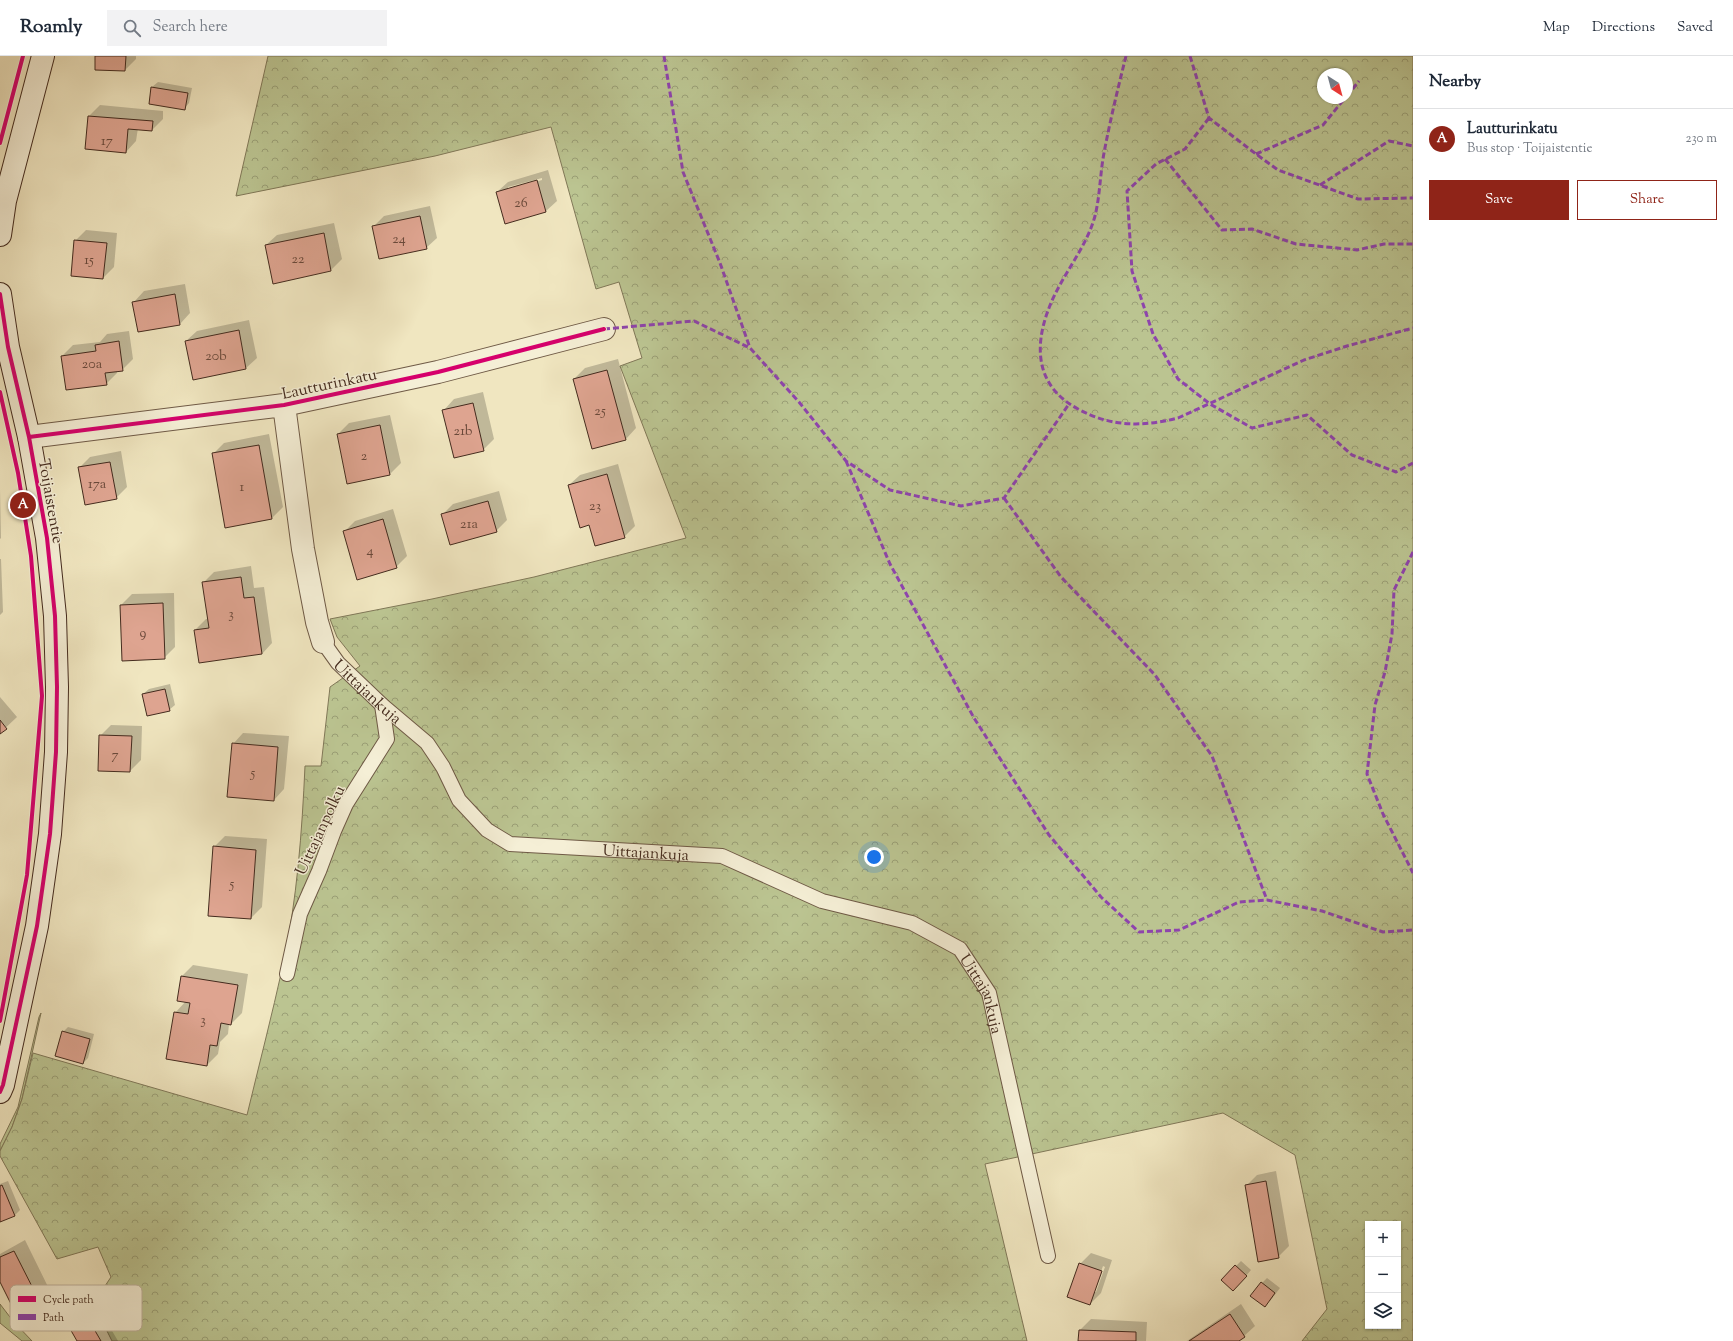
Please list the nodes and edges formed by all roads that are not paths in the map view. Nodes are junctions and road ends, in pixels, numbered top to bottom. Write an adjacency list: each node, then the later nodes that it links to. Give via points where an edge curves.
1 (43, 56): 2 (street, via 5,201)
2 (0, 235)
3 (0, 294): 6 (street, Toijaistentie, via 8,347)
4 (604, 329): 5 (street, Lautturinkatu, via 438,372)
5 (284, 406): 6 (street, Lautturinkatu); 7 (street, Uittajankuja, via 303,549)
6 (29, 437): 10 (street, Toijaistentie, via 47,538 55,616 58,687 56,752 50,834 36,926)
7 (323, 642): 8 (lane, Uittajankuja, via 338,663)
8 (382, 705): 9 (lane, Uittajanpolku, via 387,739 346,804 334,831 300,914); 11 (lane, Uittajankuja, via 427,743 443,767 459,800 468,810 487,830 510,844 722,856 822,900 912,923 960,949 989,993)
9 (287, 974)
10 (0, 1092)
11 (1048, 1256)

